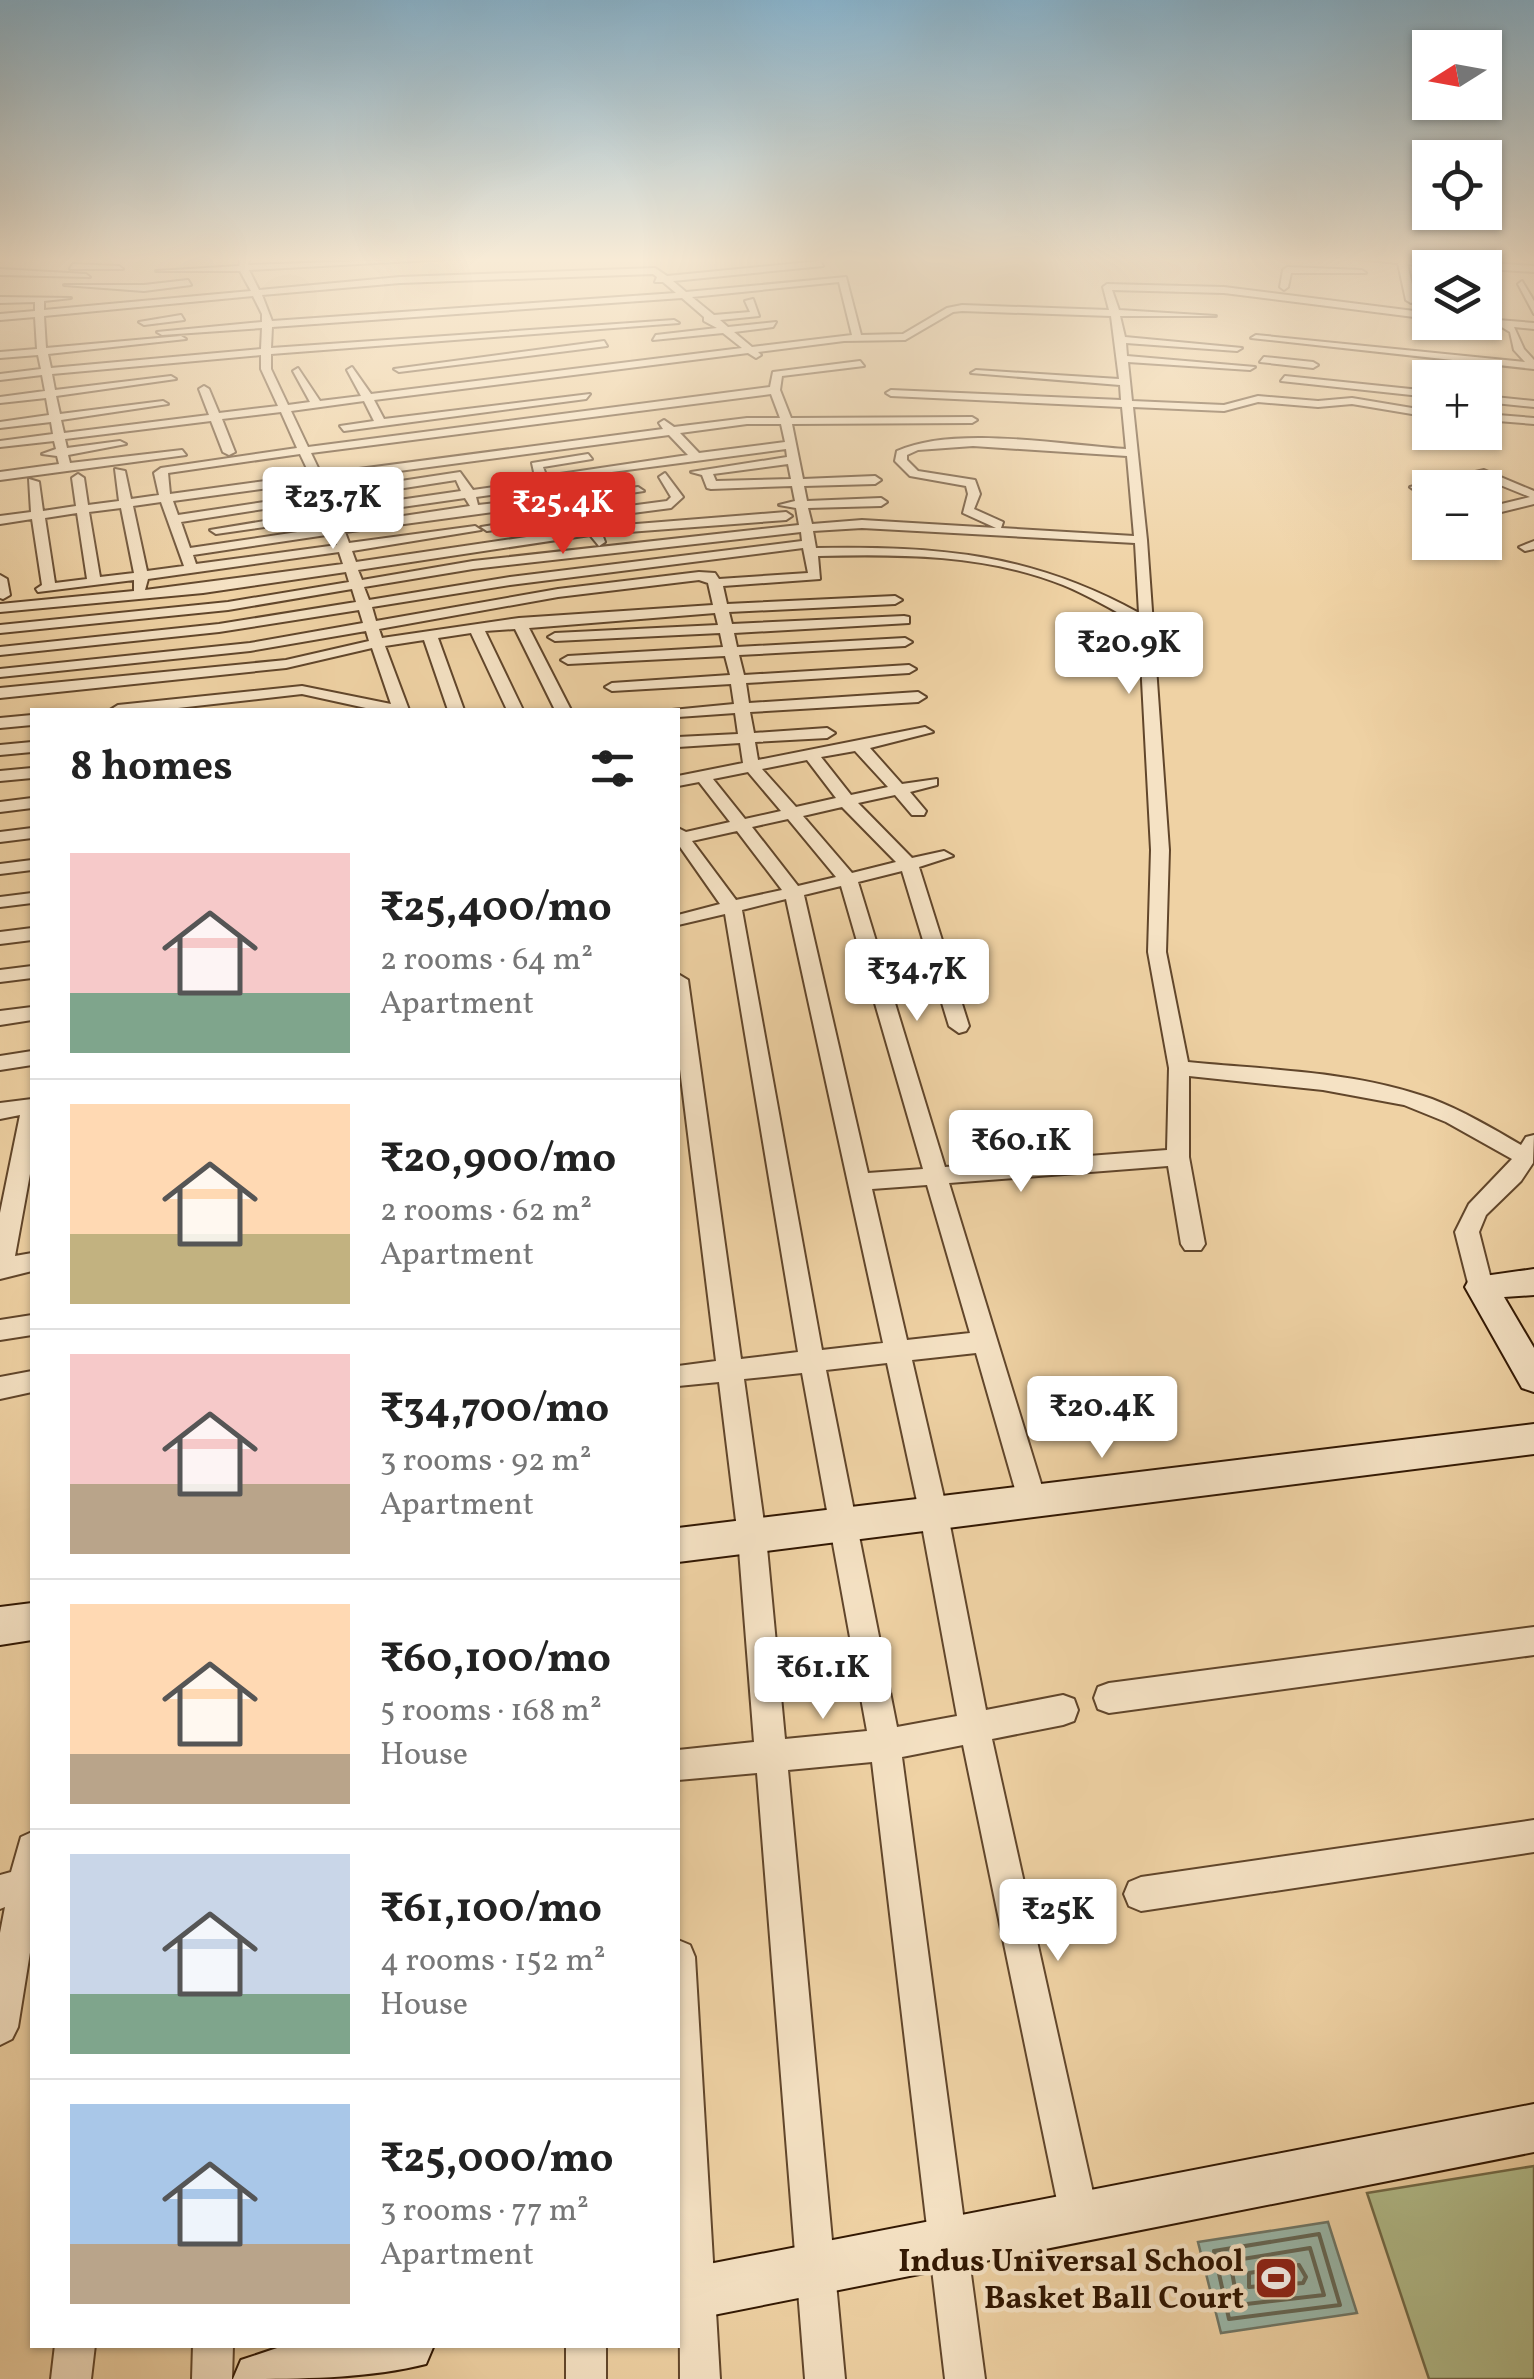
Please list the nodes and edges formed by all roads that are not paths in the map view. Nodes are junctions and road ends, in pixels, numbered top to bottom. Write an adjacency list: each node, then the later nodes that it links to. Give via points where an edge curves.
1 (15, 368): 23 (street)
2 (35, 368): 23 (street)
3 (39, 368): 23 (street)
4 (46, 368): 23 (street)
5 (55, 368): 23 (street)
6 (59, 368): 23 (street)
7 (59, 368): 23 (street)
8 (273, 368): 52 (street)
9 (400, 368): 22 (street)
10 (475, 368): 22 (street)
11 (501, 368): 22 (street)
12 (628, 368): 35 (street)
13 (701, 368): 35 (street)
14 (770, 368): 25 (street)
15 (827, 368): 25 (street)
16 (1122, 368): 30 (street)
17 (1313, 368): 29 (street)
18 (1380, 368): 32 (street)
19 (1530, 368): 46 (street)
20 (352, 370): 41 (street)
21 (298, 371): 48 (street)
22 (476, 371): 35 (street)
23 (46, 372): 27 (street); 31 (street); 33 (street); 43 (street); 51 (street); 57 (street)
24 (976, 373): 30 (street)
25 (777, 374): 26 (street); 36 (street)
26 (758, 377)
27 (0, 378)
28 (1285, 378): 29 (street)
29 (1312, 381): 32 (street)
30 (1125, 382): 45 (street)
31 (171, 383)
32 (1379, 388): 37 (street)
33 (0, 389)
34 (204, 389): 55 (street)
35 (485, 389): 41 (street); 49 (street); 50 (street)
36 (774, 390): 42 (street); 59 (street)
37 (1412, 392)
38 (602, 394): 50 (street)
39 (890, 394): 40 (street)
40 (988, 396): 45 (street); 60 (street)
41 (368, 397): 48 (street); 63 (street)
42 (644, 398): 56 (street); 62 (street)
43 (0, 400)
44 (1502, 400): 46 (street)
45 (1127, 403): 54 (street, via 1224,408 1258,399); 82 (street)
46 (1534, 403)
47 (163, 404): 57 (street)
48 (317, 404): 52 (street)
49 (402, 406)
50 (495, 407): 62 (street); 63 (street)
51 (0, 408)
52 (283, 408): 55 (street); 78 (street)
53 (730, 409): 56 (street)
54 (1412, 411)
55 (214, 416): 69 (street); 80 (street)
56 (660, 417): 66 (street); 67 (street)
57 (55, 418): 64 (street); 69 (street)
58 (1502, 418): 61 (street)
59 (786, 420): 60 (street); 67 (street); 77 (street)
60 (972, 420): 75 (street)
61 (1534, 421)
62 (507, 422): 78 (street)
63 (381, 423): 65 (street)
64 (0, 425)
65 (344, 428)
66 (566, 430)
67 (671, 431): 74 (street); 93 (street)
68 (745, 434): 74 (street)
69 (60, 436): 76 (street); 79 (street)
70 (510, 437): 86 (street)
71 (170, 438): 72 (street)
72 (152, 440)
73 (134, 442): 79 (street)
74 (682, 443): 84 (street); 94 (street, via 536,464)
75 (950, 443): 82 (street); 124 (street, via 906,448 900,461 914,474 971,484 967,510)
76 (0, 444)
77 (790, 445): 84 (street); 85 (street)
78 (304, 450): 86 (street); 100 (street, via 165,470)
79 (62, 452): 83 (street); 87 (street)
80 (229, 452)
81 (182, 453): 87 (street)
82 (1129, 453): 125 (street)
83 (31, 456)
84 (696, 457): 94 (street)
85 (792, 460): 89 (street); 95 (street)
86 (310, 466): 93 (street); 100 (street)
87 (66, 467): 90 (street)
88 (119, 471): 109 (street)
89 (706, 471): 91 (street); 95 (street, via 711,485)
90 (0, 476)
91 (665, 476): 98 (street); 115 (street, via 676,502)
92 (78, 478): 113 (street)
93 (318, 480): 103 (street); 107 (street)
94 (544, 480): 102 (street); 106 (street)
95 (796, 480): 96 (street); 116 (street)
96 (875, 480)
97 (33, 482): 117 (street)
98 (622, 482)
99 (1502, 482): 105 (street)
100 (162, 487): 107 (street)
101 (638, 491): 104 (street)
102 (468, 492): 103 (street, via 460,476); 112 (street); 114 (street)
103 (325, 496): 114 (street); 118 (street)
104 (580, 497): 106 (street); 115 (street)
105 (1534, 497): 110 (street)
106 (551, 500): 112 (street); 119 (street)
107 (167, 501): 109 (street); 118 (street)
108 (881, 502): 116 (street)
109 (125, 507): 113 (street); 133 (street)
110 (1502, 507)
111 (703, 508): 116 (street)
112 (476, 509): 122 (street)
113 (82, 512): 117 (street); 135 (street)
114 (332, 513): 121 (street); 122 (street)
115 (587, 515): 119 (street); 123 (street)
116 (802, 516): 123 (street); 124 (street); 126 (street); 128 (street)
117 (37, 517): 120 (street); 139 (street)
118 (173, 519): 129 (street)
119 (557, 519): 127 (street)
120 (0, 520)
121 (216, 530)
122 (338, 530): 127 (street); 129 (street)
123 (593, 531): 128 (street); 131 (street)
124 (1016, 532): 125 (street)
125 (1141, 540): 148 (street)
126 (808, 548): 130 (street); 136 (street, via 815,576); 148 (street, via 943,554 1022,570 1056,578)
127 (344, 549): 131 (street); 132 (street)
128 (602, 549): 130 (street); 137 (street)
129 (184, 553): 132 (street)
130 (612, 566): 138 (street); 143 (street)
131 (349, 567): 137 (street); 140 (street)
132 (192, 570): 133 (street)
133 (142, 577): 135 (street); 140 (street)
134 (0, 579): 141 (street)
135 (94, 583): 139 (street)
136 (715, 583): 138 (street, via 699,576); 145 (street)
137 (355, 584): 143 (street); 144 (street)
138 (621, 586): 149 (street)
139 (49, 588): 141 (street)
140 (137, 595): 141 (street); 144 (street)
141 (1, 600)
142 (895, 600): 145 (street)
143 (361, 604): 149 (street); 154 (street)
144 (133, 616): 150 (street); 154 (street)
145 (724, 618): 146 (street); 147 (street); 153 (street); 158 (street)
146 (904, 620)
147 (520, 622): 151 (street); 177 (street)
148 (1147, 622): 227 (street, via 1160,850 1158,952)
149 (369, 625): 156 (street); 160 (street)
150 (0, 628)
151 (476, 628): 152 (street); 176 (street)
152 (430, 636): 156 (street); 175 (street)
153 (555, 636)
154 (128, 638): 157 (street); 160 (street)
155 (904, 642): 158 (street)
156 (378, 643): 164 (street, via 286,664); 174 (street)
157 (0, 651)
158 (732, 652): 159 (street); 163 (street)
159 (568, 660)
160 (124, 661): 162 (street); 164 (street)
161 (909, 669): 163 (street)
162 (0, 673)
163 (738, 680): 165 (street); 178 (street)
164 (119, 683): 167 (street); 170 (street)
165 (612, 687)
166 (273, 692): 169 (street); 171 (street); 172 (street)
167 (0, 694)
168 (918, 697): 178 (street)
169 (339, 703): 173 (street)
170 (116, 708)
171 (133, 708)
172 (279, 708)
173 (382, 708)
174 (398, 708)
175 (455, 708)
176 (514, 708)
177 (562, 708)
178 (743, 708): 179 (street); 184 (street)
179 (680, 712)
180 (30, 720): 181 (street)
181 (0, 723)
182 (925, 732): 186 (street)
183 (827, 734): 184 (street)
184 (748, 738): 185 (street); 190 (street)
185 (680, 742)
186 (859, 745): 189 (street); 196 (street)
187 (30, 747): 188 (street)
188 (0, 750)
189 (810, 754): 190 (street); 198 (street)
190 (750, 766): 192 (street); 201 (street)
191 (30, 773): 193 (street)
192 (702, 775): 194 (street); 202 (street)
193 (0, 776)
194 (680, 780)
195 (931, 782): 196 (street)
196 (899, 790): 198 (street); 200 (street)
197 (30, 803): 199 (street)
198 (848, 803): 201 (street); 209 (street)
199 (0, 806)
200 (918, 812)
201 (793, 814): 202 (street); 211 (street)
202 (739, 826): 205 (street); 212 (street)
203 (30, 833): 204 (street)
204 (0, 837)
205 (680, 837)
206 (680, 838): 215 (street)
207 (944, 856): 209 (street)
208 (30, 865): 210 (street)
209 (908, 865): 211 (street); 224 (street)
210 (0, 869)
211 (848, 879): 212 (street); 234 (street)
212 (794, 892): 215 (street); 235 (street)
213 (30, 898): 214 (street)
214 (0, 902)
215 (733, 909): 216 (street); 246 (street)
216 (680, 920)
217 (30, 934): 218 (street)
218 (0, 938)
219 (30, 972): 220 (street)
220 (0, 976)
221 (680, 995): 247 (street)
222 (30, 1014): 223 (street)
223 (0, 1018)
224 (959, 1026)
225 (30, 1058): 226 (street)
226 (0, 1063)
227 (1178, 1068): 232 (street); 233 (street, via 1409,1100 1460,1120)
228 (30, 1108): 229 (street)
229 (0, 1111)
230 (30, 1115): 231 (street)
231 (19, 1155): 236 (street)
232 (1178, 1158): 234 (street); 237 (street)
233 (1527, 1162): 241 (street, via 1477,1210 1468,1232)
234 (935, 1176): 235 (street); 244 (street)
235 (860, 1182): 245 (street)
236 (22, 1207): 239 (street)
237 (1193, 1244)
238 (30, 1262): 239 (street)
239 (0, 1269)
240 (1534, 1282): 241 (street)
241 (1480, 1287): 249 (street)
242 (30, 1325): 243 (street)
243 (0, 1330)
244 (986, 1342): 245 (street); 253 (street)
245 (899, 1351): 246 (street); 254 (street)
246 (812, 1361): 247 (street); 255 (street)
247 (730, 1369): 248 (street); 256 (street)
248 (680, 1376)
249 (1534, 1378)
250 (30, 1382): 251 (street)
251 (0, 1388)
252 (1534, 1439): 253 (street)
253 (1033, 1504): 254 (street)
254 (934, 1515): 255 (street); 263 (street)
255 (844, 1526): 256 (street); 264 (street)
256 (752, 1537): 257 (street); 265 (street)
257 (680, 1545)
258 (30, 1622): 259 (street)
259 (0, 1626)
260 (1534, 1641): 261 (street)
261 (1108, 1698)
262 (1063, 1710): 263 (street)
263 (974, 1726): 264 (street); 274 (street)
264 (886, 1745): 265 (street); 275 (street)
265 (774, 1759): 266 (street); 276 (street)
266 (680, 1765)
267 (1534, 1836): 270 (street)
268 (30, 1854): 269 (street)
269 (19, 1887): 271 (street)
270 (1142, 1894)
271 (0, 2027)
272 (680, 2041): 277 (street)
273 (1534, 2128): 274 (street)
274 (1079, 2215): 275 (street)
275 (945, 2240): 276 (street); 289 (street)
276 (817, 2267): 277 (street); 288 (street)
277 (686, 2294): 287 (street)
278 (75, 2348): 283 (street)
279 (214, 2348): 284 (street)
280 (395, 2348): 282 (street)
281 (586, 2348): 286 (street)
282 (354, 2359): 285 (street)
283 (71, 2379)
284 (212, 2379)
285 (260, 2379)
286 (586, 2379)
287 (700, 2379)
288 (826, 2379)
289 (965, 2379)

